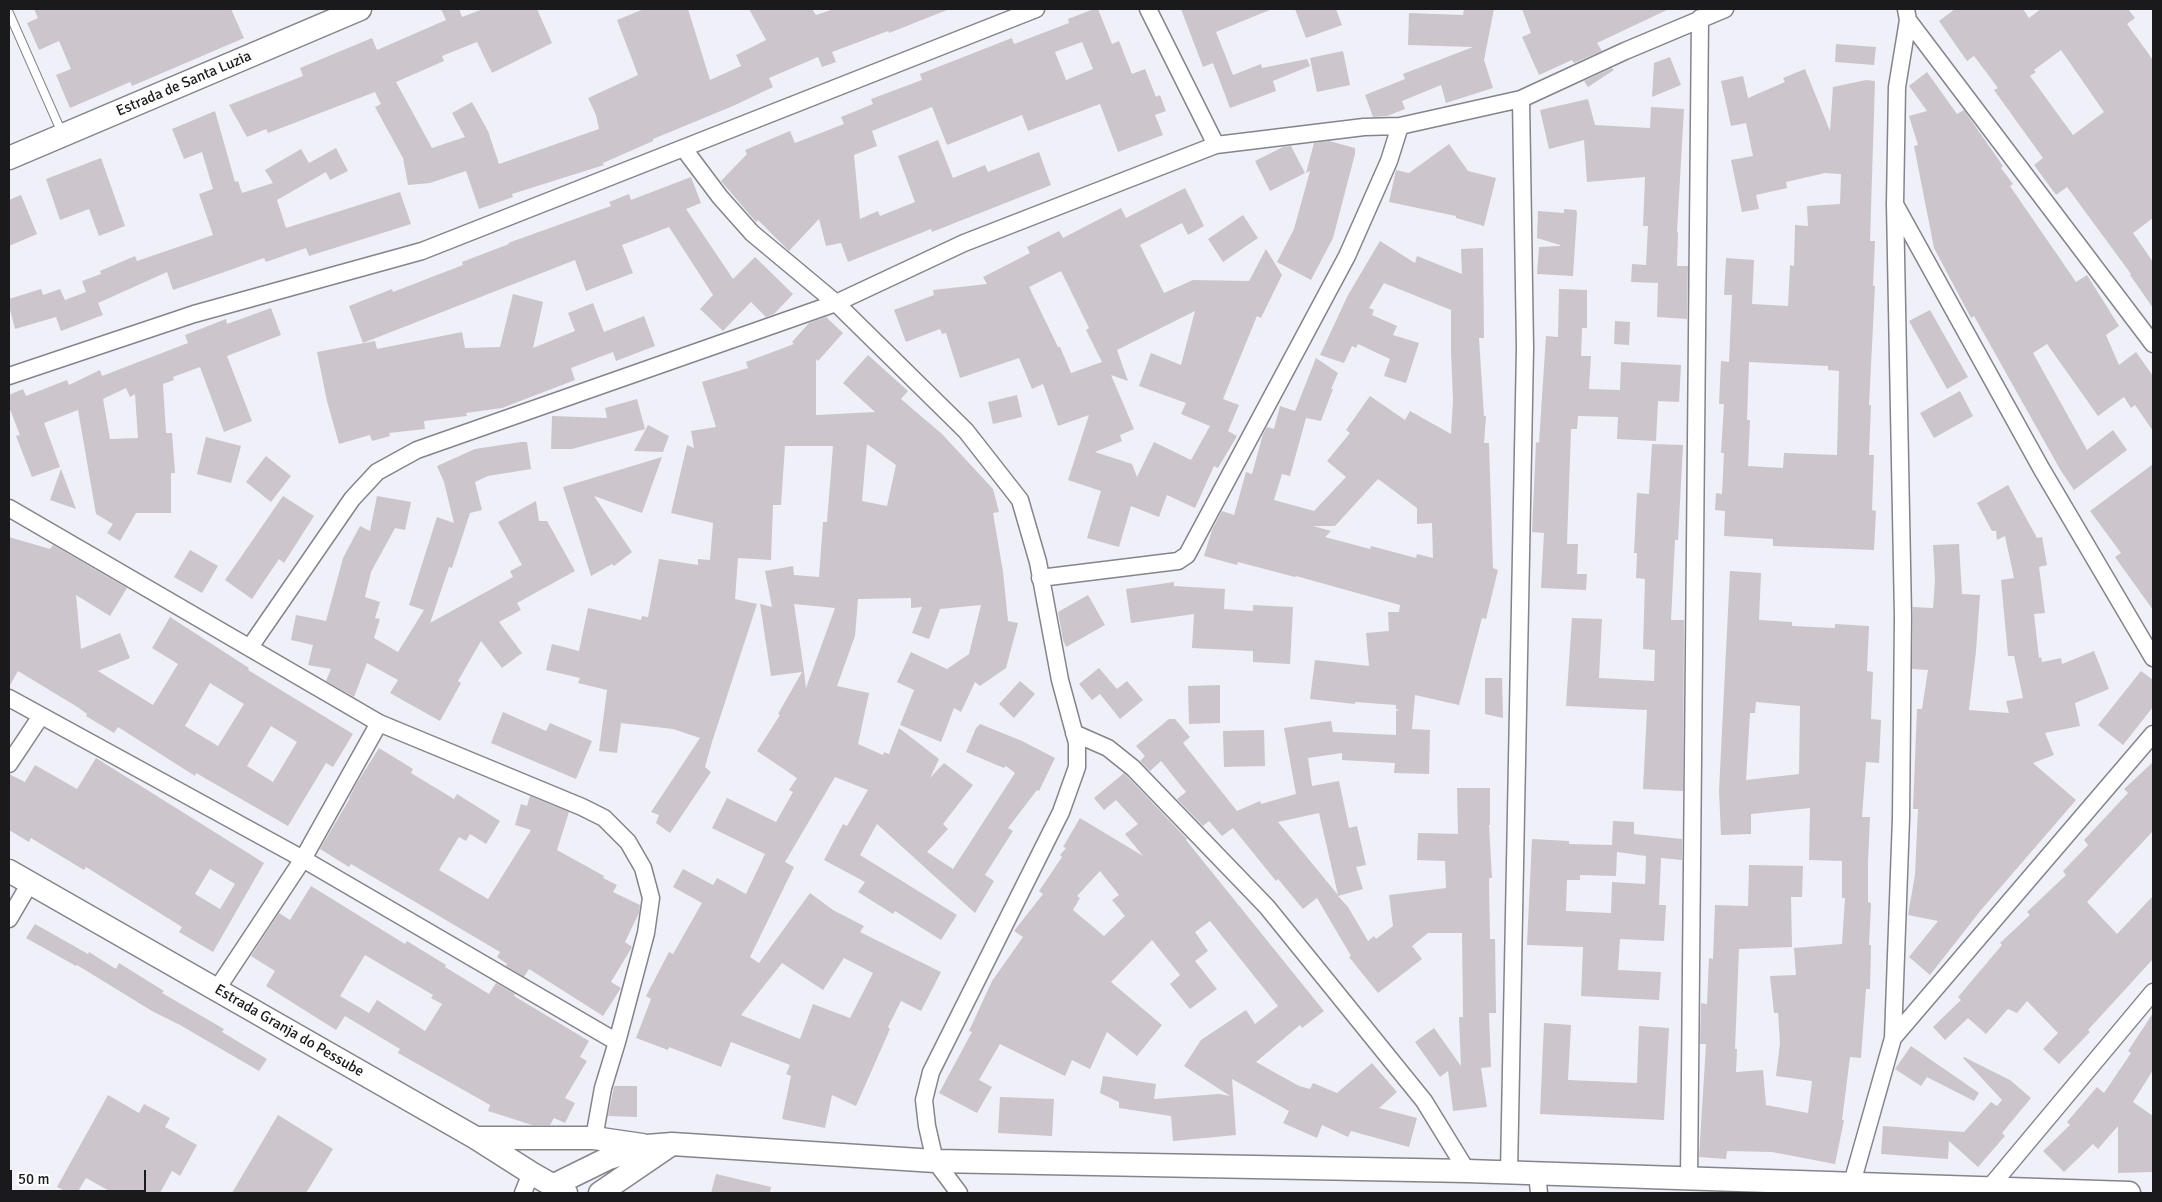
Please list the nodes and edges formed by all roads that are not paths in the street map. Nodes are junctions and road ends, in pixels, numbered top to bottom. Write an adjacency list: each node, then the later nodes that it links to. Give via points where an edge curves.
1 (360, 9): 10 (street, Estrada de Santa Luzia)
2 (1036, 9): 12 (street)
3 (1148, 9): 11 (street)
4 (1725, 9): 7 (street)
5 (9, 14): 10 (lane)
6 (1907, 14): 14 (street, via 1897,87); 16 (street)
7 (1700, 18): 8 (street); 44 (street)
8 (1521, 100): 9 (street); 43 (street, via 1525,348)
9 (1400, 126): 11 (street, via 1364,127); 19 (street, via 1389,161 1347,256 1187,555 1178,561)
10 (63, 135): 13 (street, Estrada de Santa Luzia)
11 (1216, 144): 15 (street, via 964,243)
12 (684, 149): 15 (street, via 752,233); 17 (street, via 422,251 194,314)
13 (9, 158)
14 (1895, 204): 21 (street, via 2041,468); 34 (street, via 1903,616 1901,818)
15 (836, 303): 19 (street, via 966,431 1020,500); 20 (street, via 417,450 377,472 352,499)
16 (2153, 344)
17 (9, 376)
18 (9, 508): 20 (street)
19 (1040, 578): 25 (street)
20 (250, 647): 24 (street)
21 (2153, 658)
22 (9, 698): 23 (street)
23 (40, 716): 27 (street); 28 (street)
24 (378, 723): 28 (street); 35 (street, via 582,807 604,818 628,842 643,868 651,898 646,932)
25 (1074, 733): 40 (street, via 1077,767 1061,812 931,1072 924,1100); 42 (street, via 1108,748 1133,768 1267,907 1424,1102)
26 (2153, 734): 34 (street)
27 (9, 764)
28 (302, 859): 32 (street); 35 (street)
29 (9, 871): 30 (street, Estrada Granja do Pessube)
30 (30, 883): 31 (street); 32 (street, Estrada Granja do Pessube)
31 (9, 918)
32 (216, 989): 36 (street, Estrada Granja do Pessube)
33 (2153, 992): 49 (street)
34 (1893, 1038): 46 (street)
35 (617, 1042): 37 (street, via 603,1088)
36 (476, 1138): 37 (street); 45 (street, Estrada Granja do Pessube)
37 (594, 1138): 39 (street)
38 (672, 1144): 39 (street); 40 (street); 41 (street)
39 (648, 1146): 48 (street, via 608,1158)
40 (935, 1161): 42 (street); 52 (street)
41 (637, 1169): 50 (street); 51 (street)
42 (1467, 1171): 43 (street)
43 (1509, 1173): 47 (street)
44 (1689, 1179): 46 (street); 47 (street)
45 (527, 1183): 48 (street, Estrada Granja do Pessube)
46 (1852, 1183): 49 (street)
47 (1538, 1184)
48 (560, 1189)
49 (1987, 1191): 53 (street)
50 (600, 1193)
51 (632, 1193)
52 (959, 1193)
53 (2129, 1193)

